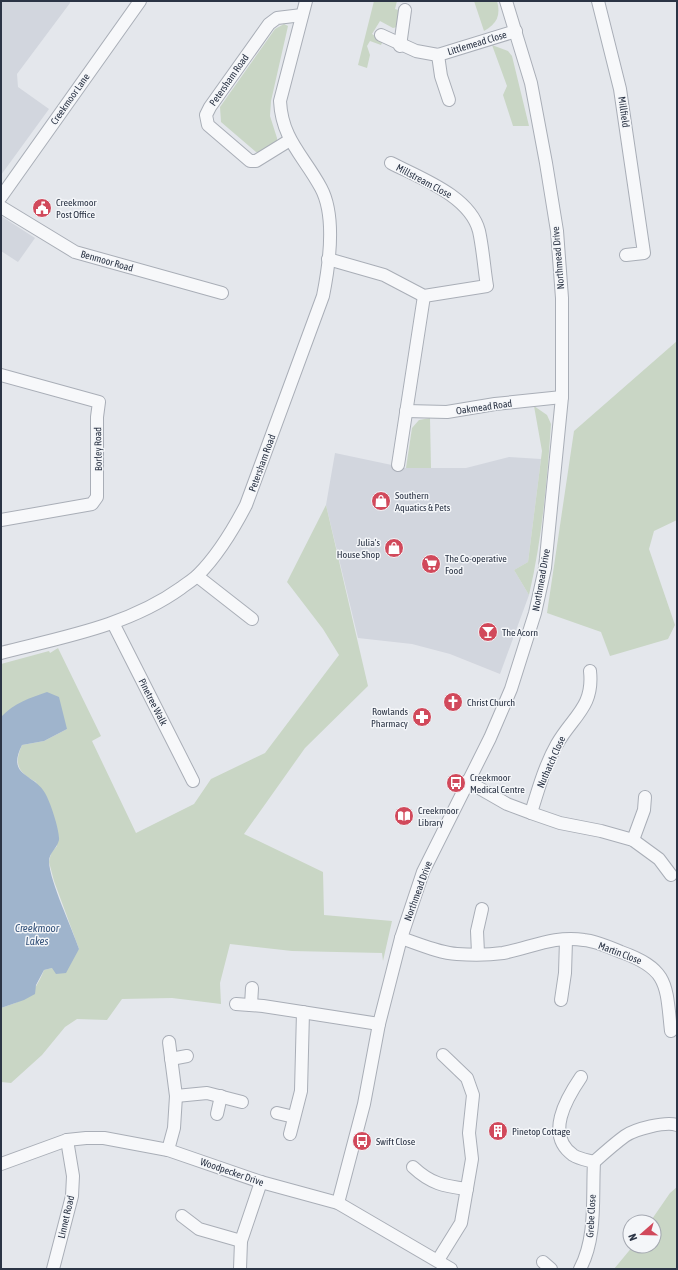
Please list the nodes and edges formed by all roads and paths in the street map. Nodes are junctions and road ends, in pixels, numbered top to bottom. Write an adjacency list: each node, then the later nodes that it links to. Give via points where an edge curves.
1 (140, 1): 14 (street, Creekmoor Lane)
2 (306, 1): 6 (street, Petersham Road)
3 (506, 1): 7 (street, Northmead Drive)
4 (598, 1): 16 (street, Millfield, via 620,89 634,226 644,253)
5 (405, 10): 9 (street)
6 (302, 15): 12 (street, Petersham Road, via 280,101 282,122); 12 (street, Petersham Road, via 277,18 269,24 206,115 208,125 250,160 256,161)
7 (516, 31): 10 (street, Littlemead Close); 21 (street, Northmead Drive, via 531,83 557,231 563,325)
8 (381, 35): 9 (street, Littlemead Close)
9 (400, 46): 10 (street, Littlemead Close, via 416,52)
10 (438, 55): 11 (street, Littlemead Close, via 438,88)
11 (449, 100)
12 (290, 140): 17 (street, Petersham Road, via 321,188 327,202)
13 (391, 164): 19 (street, Millstream Close, via 456,199 474,219 479,231 491,287)
14 (1, 197)
15 (1, 208): 18 (street, Benmoor Road, via 75,252)
16 (626, 255)
17 (328, 259): 19 (street, via 384,275); 25 (street, Petersham Road, via 323,296 246,505 236,526)
18 (222, 293)
19 (424, 296): 22 (street)
20 (1, 375): 24 (street, Borley Road, via 99,402 97,497 92,504)
21 (562, 397): 22 (street, Oakmead Road, via 447,412); 31 (street, Northmead Drive, via 545,568 535,613 511,689 490,738)
22 (406, 410): 23 (street)
23 (398, 465)
24 (1, 520)
25 (197, 576): 26 (street); 27 (street, Petersham Road, via 144,611)
26 (252, 619)
27 (113, 623): 28 (street, Petersham Road); 30 (street, Pinetree Walk)
28 (1, 653)
29 (590, 671): 33 (street, Nuthatch Close, via 592,685 583,710 556,744)
30 (193, 781)
31 (467, 781): 33 (street, via 507,804); 37 (street, Northmead Drive, via 423,872)
32 (645, 797): 34 (street, via 644,810)
33 (531, 813): 34 (street, via 560,823)
34 (634, 840): 35 (street, via 660,860)
35 (671, 875)
36 (482, 909): 39 (street, via 477,931)
37 (401, 938): 39 (street, Martin Close, via 457,954); 45 (street, Northmead Drive)
38 (566, 940): 39 (street, Martin Close, via 536,943 503,953); 41 (street); 46 (street, Martin Close, via 584,940 606,946 643,960 657,972 666,990)
39 (478, 953)
40 (252, 988): 43 (street)
41 (561, 1000)
42 (236, 1004): 43 (street)
43 (251, 1006): 44 (street)
44 (303, 1012): 45 (street); 57 (street, via 301,1091)
45 (379, 1024): 67 (street, Northmead Drive, via 364,1104)
46 (671, 1031)
47 (169, 1042): 50 (street)
48 (443, 1055): 66 (street, via 467,1078 473,1095 469,1133 472,1159)
49 (187, 1056): 50 (street)
50 (170, 1059): 52 (street)
51 (581, 1077): 62 (street, via 569,1094 559,1131 562,1144 574,1155)
52 (176, 1096): 53 (street, via 207,1093); 61 (street, via 174,1128)
53 (221, 1096): 54 (street); 55 (street)
54 (242, 1102)
55 (217, 1114)
56 (277, 1114): 57 (street)
57 (294, 1118): 59 (street)
58 (677, 1125): 62 (street, via 661,1124 627,1134)
59 (290, 1134)
60 (67, 1140): 61 (street, Woodpecker Drive, via 104,1138); 63 (street, Woodpecker Drive); 71 (street, Linnet Road, via 72,1196)
61 (168, 1150): 65 (street, Woodpecker Drive)
62 (594, 1162): 74 (street, Grebe Close, via 592,1224 589,1245)
63 (1, 1164)
64 (413, 1167): 66 (street, via 424,1178 434,1183)
65 (261, 1182): 67 (street, Woodpecker Drive); 69 (street)
66 (467, 1189): 70 (street, via 461,1223)
67 (338, 1203): 70 (street, Woodpecker Drive)
68 (182, 1216): 69 (street, via 199,1229)
69 (241, 1241): 72 (street)
70 (438, 1260): 73 (street, Woodpecker Drive)
71 (53, 1269)
72 (240, 1269)
73 (451, 1269)
74 (580, 1269)

